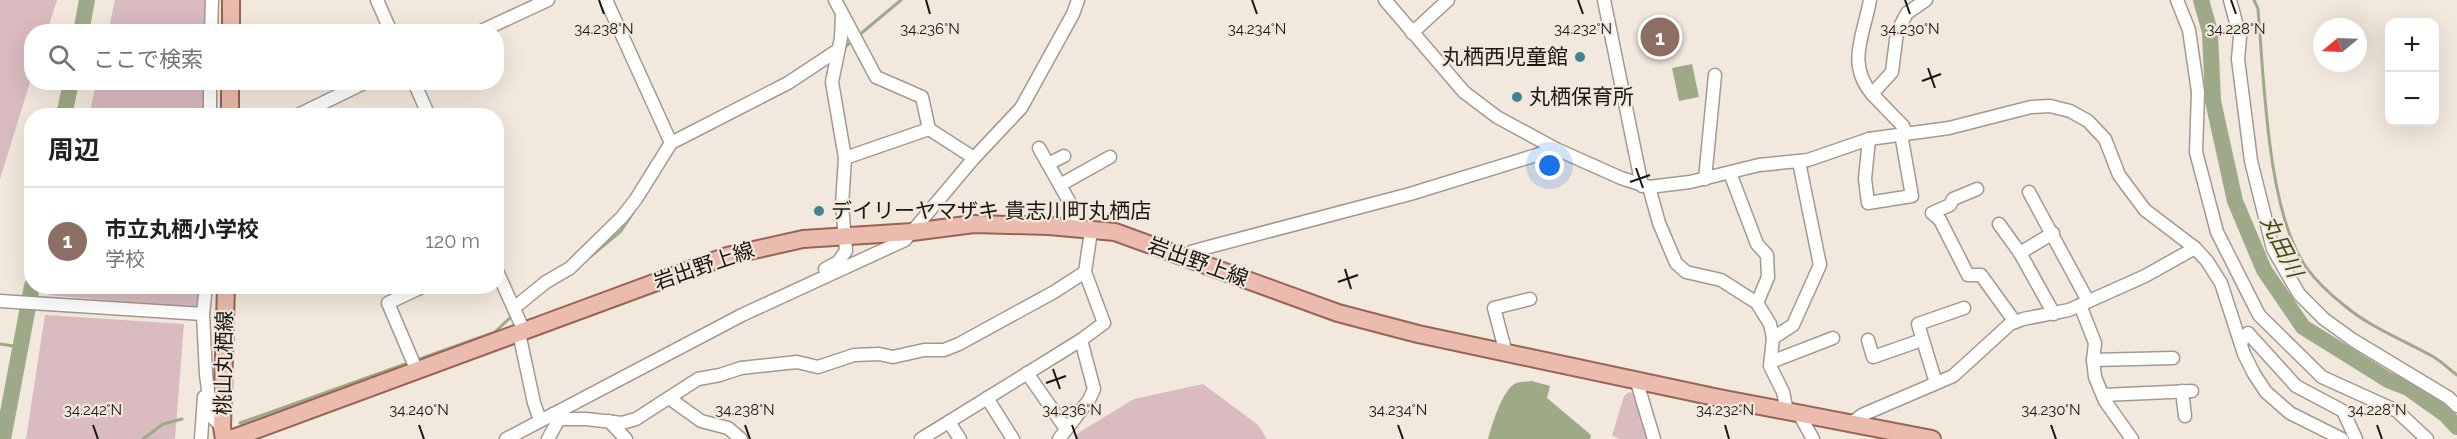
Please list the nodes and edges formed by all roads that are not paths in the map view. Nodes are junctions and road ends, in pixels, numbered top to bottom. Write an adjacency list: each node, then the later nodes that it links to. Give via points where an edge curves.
1 (212, 0): 16 (street)
2 (231, 0): 17 (main road)
3 (377, 0): 18 (street)
4 (548, 0): 19 (street)
5 (606, 0): 35 (street)
6 (836, 0): 15 (street)
7 (1078, 0): 40 (street, via 1021,108)
8 (1385, 0): 20 (street)
9 (1448, 0): 20 (street)
10 (1604, 0): 47 (street)
11 (1870, 0): 27 (street, via 1858,57 1859,73)
12 (1926, 0): 27 (street, via 1907,13 1897,32 1892,72)
13 (2177, 0): 116 (street, via 2189,30 2198,92 2196,152 2217,232 2259,315 2322,378 2397,411)
14 (2230, 0): 92 (street, via 2240,37 2238,59 2251,161 2273,249 2299,294 2324,319)
15 (842, 15): 21 (street); 32 (street, via 876,77 922,97)
16 (211, 24)
17 (231, 24)
18 (388, 24)
19 (496, 24)
20 (1412, 33): 37 (street, via 1464,92 1497,117)
21 (838, 50): 35 (street, via 788,83); 39 (street, via 832,82)
22 (1715, 75): 45 (street)
23 (210, 90): 28 (street)
24 (230, 90): 29 (main road)
25 (350, 90): 30 (street)
26 (418, 90): 31 (street)
27 (1872, 94): 33 (street, via 1903,126)
28 (210, 108)
29 (230, 108)
30 (312, 108)
31 (425, 108)
32 (929, 129): 39 (street); 40 (street)
33 (1903, 134): 34 (street); 34 (street, via 1912,196 1868,203 1864,179); 55 (street, via 1961,126 2031,107 2070,111 2088,121 2105,139 2119,175 2145,210)
34 (1869, 139): 42 (street)
35 (671, 143): 68 (street, via 622,217 570,268)
36 (1039, 148): 43 (street)
37 (1556, 149): 47 (street); 57 (street, via 1410,194 1191,252)
38 (1064, 156): 43 (street)
39 (845, 158): 54 (street)
40 (974, 158): 52 (street)
41 (1110, 158): 46 (street)
42 (1798, 162): 44 (street, via 1759,165); 75 (street, via 1820,265 1793,325)
43 (1048, 164): 46 (street)
44 (1730, 173): 45 (street); 66 (street, via 1757,244 1767,255 1768,277)
45 (1705, 178): 47 (street)
46 (1060, 185): 51 (street)
47 (1645, 186): 66 (street, via 1676,263 1686,272 1721,280)
48 (1977, 189): 72 (street, via 1932,213 1941,220 1968,275 1981,275)
49 (2029, 192): 53 (street)
50 (1999, 224): 56 (street)
51 (1083, 230): 52 (main road, 岩出野上線, via 998,224); 57 (main road, 岩出野上線, via 1115,232); 58 (street)
52 (912, 232): 54 (main road, 岩出野上線); 59 (street, via 905,240)
53 (2053, 233): 56 (street); 67 (street)
54 (844, 237): 59 (street, via 846,251 838,262 822,270); 73 (main road, 岩出野上線, via 803,239 727,256)
55 (2195, 248): 67 (street); 79 (street, via 2221,283)
56 (2020, 253): 71 (street)
57 (1186, 258): 80 (main road, 岩出野上線, via 1338,313)
58 (1085, 272): 76 (street, via 1104,323); 90 (street, via 944,350 893,357 854,354 818,367 797,362 741,368 698,379)
59 (818, 279): 95 (street, via 742,315)
60 (504, 286): 68 (street)
61 (205, 294): 70 (street)
62 (226, 294): 101 (main road, 桃山丸栖線)
63 (407, 294): 84 (street, via 388,303)
64 (1530, 299): 80 (street, via 1494,308)
65 (0, 301): 70 (street)
66 (1757, 303): 75 (street, via 1770,324)
67 (2084, 303): 71 (street); 82 (street, via 2095,344)
68 (514, 308): 73 (street)
69 (1964, 308): 78 (street, via 1918,324)
70 (203, 314): 86 (street)
71 (2054, 314): 72 (street)
72 (2015, 322): 88 (street, via 1953,376)
73 (521, 332): 84 (main road, 岩出野上線); 96 (street)
74 (1833, 338): 83 (street)
75 (1773, 339): 83 (street)
76 (1081, 340): 85 (street); 100 (street, via 1094,389)
77 (1868, 340): 78 (street, via 1873,357)
78 (1922, 340): 88 (street)
79 (2241, 342): 114 (street, via 2266,392 2290,413); 115 (street, via 2248,333 2296,387 2343,411)
80 (1506, 352): 87 (main road, 岩出野上線)
81 (2173, 357): 82 (street)
82 (2093, 360): 89 (street)
83 (1771, 362): 93 (street)
84 (417, 371): 101 (main road, 岩出野上線)
85 (1027, 373): 91 (street); 100 (street)
86 (206, 375): 101 (street, via 212,417); 102 (street)
87 (1636, 379): 93 (main road, 岩出野上線); 110 (street)
88 (1936, 383): 99 (street)
89 (2103, 395): 94 (street, via 2187,391); 113 (street)
90 (669, 398): 97 (street, via 636,419); 106 (street, via 701,421 729,428)
91 (987, 398): 98 (street); 109 (street)
92 (2457, 406)
93 (1793, 411): 99 (main road, 岩出野上線); 111 (street)
94 (2185, 416)
95 (556, 417): 96 (street); 97 (street); 104 (street)
96 (540, 420): 103 (street)
97 (609, 421): 105 (street)
98 (949, 422): 107 (street); 108 (street)
99 (1853, 422): 112 (main road, 岩出野上線)
100 (1063, 434)
101 (233, 436)
102 (201, 439)
103 (506, 439)
104 (548, 439)
105 (626, 439)
106 (741, 439)
107 (921, 439)
108 (960, 439)
109 (1013, 439)
110 (1654, 439)
111 (1812, 439)
112 (1932, 439)
113 (2132, 439)
114 (2342, 439)
115 (2356, 439)
116 (2427, 439)

